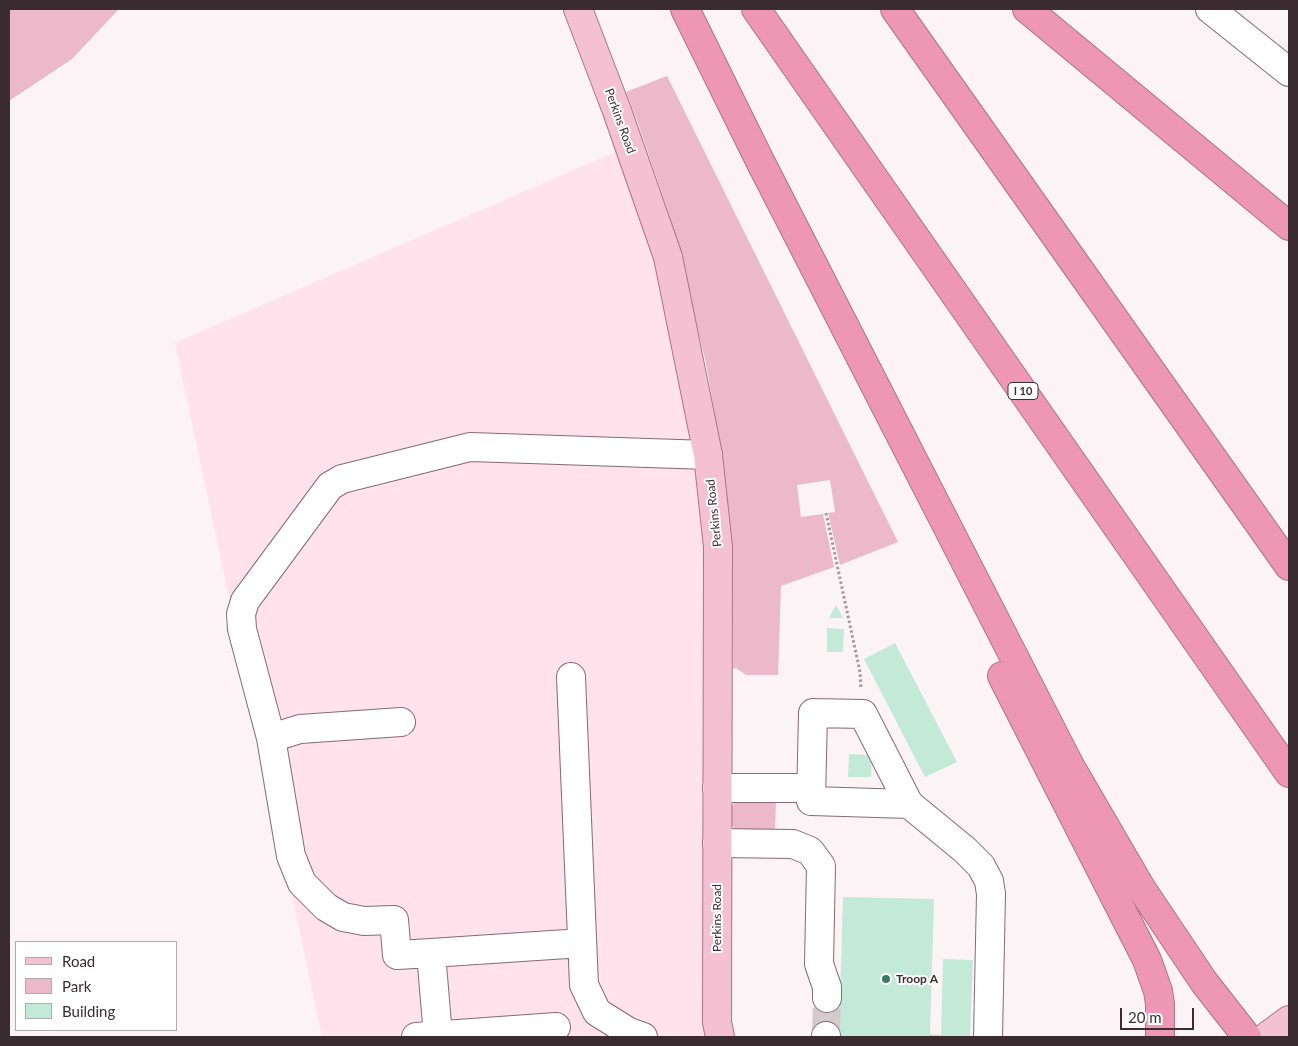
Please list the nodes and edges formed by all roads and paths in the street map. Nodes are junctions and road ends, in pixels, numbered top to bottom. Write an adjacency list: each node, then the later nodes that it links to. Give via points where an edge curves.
1 (578, 9): 10 (main road, Perkins Road, via 668,257)
2 (685, 9): 9 (highway)
3 (756, 9): 17 (highway, I 10)
4 (895, 9): 12 (highway)
5 (1028, 9): 8 (highway)
6 (1210, 9): 7 (lane)
7 (1289, 72)
8 (1289, 226)
9 (904, 444): 31 (highway, via 1004,681 1147,960 1159,997); 32 (highway, via 1107,831 1174,939)
10 (708, 455): 16 (lane, via 470,447 342,479 330,486 245,601 241,614 242,629); 18 (main road, Perkins Road, via 718,547)
11 (826, 513): 14 (path, via 860,672)
12 (1289, 566)
13 (571, 677): 22 (lane)
14 (863, 714): 19 (lane, via 813,713); 20 (lane)
15 (401, 722): 16 (lane, via 300,729)
16 (271, 738): 23 (lane, via 291,856 302,883 326,907 343,917 364,921 394,920 397,955)
17 (1289, 773)
18 (718, 788): 19 (lane); 21 (main road, Perkins Road)
19 (811, 788): 20 (lane, via 811,801)
20 (909, 804): 30 (lane, via 970,855 989,881)
21 (718, 843): 24 (lane, via 793,844 810,851 821,866 819,964 827,987); 29 (main road, Perkins Road, via 717,1022)
22 (582, 943): 23 (lane); 28 (lane, via 584,985 597,1012)
23 (431, 953): 27 (lane)
24 (827, 998)
25 (1289, 1020): 33 (main road)
26 (556, 1027): 27 (lane)
27 (427, 1036)
28 (643, 1037)
29 (720, 1037)
30 (988, 1037)
31 (1160, 1037)
32 (1247, 1037)
33 (1266, 1037)

